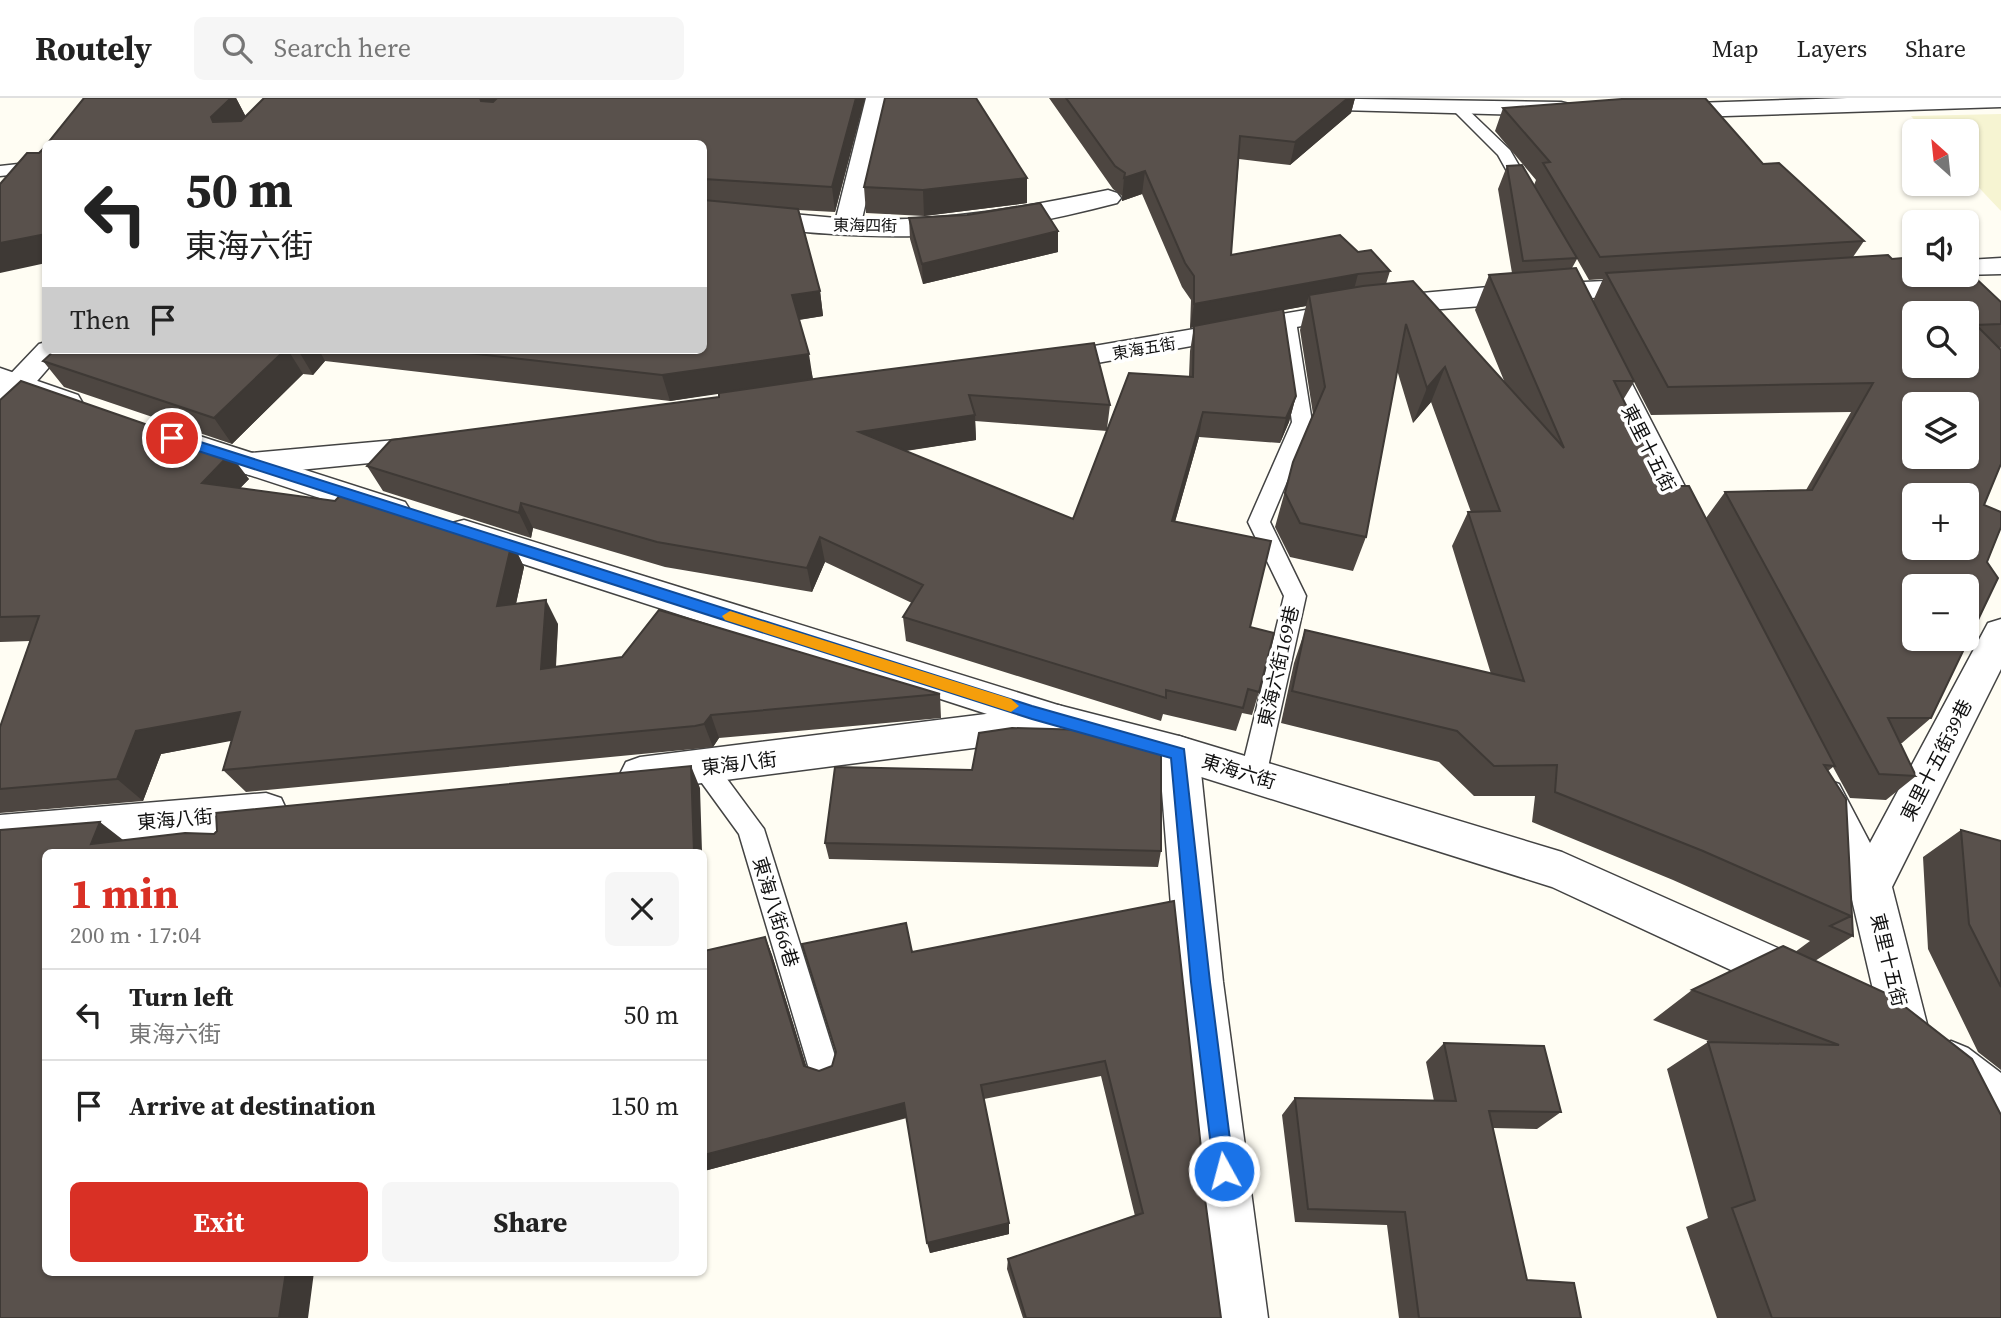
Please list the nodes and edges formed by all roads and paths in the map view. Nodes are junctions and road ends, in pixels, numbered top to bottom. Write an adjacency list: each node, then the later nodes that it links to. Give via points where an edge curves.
1 (878, 98): 12 (street)
2 (2001, 100): 6 (street)
3 (1280, 102): 4 (street)
4 (1456, 106): 5 (street); 10 (lane, via 1504,153)
5 (1581, 110)
6 (1636, 111)
7 (42, 166): 8 (lane)
8 (0, 171)
9 (1108, 198): 12 (street, 東海四街, via 948,226)
10 (1534, 206)
11 (707, 214): 12 (street, 東海四街)
12 (847, 227)
13 (2001, 266): 14 (street)
14 (1979, 267)
15 (1680, 285): 16 (street, 東海五街)
16 (1579, 299): 17 (street, 東海五街, via 1352,309); 25 (street, 東里十五街)
17 (1287, 321): 19 (street, 東海五街, via 1114,354); 31 (lane, 東海六街169巷, via 1302,422 1259,522 1295,596)
18 (44, 354): 20 (street)
19 (1017, 366)
20 (6, 389): 21 (street)
21 (94, 411)
22 (159, 433): 24 (street, 東海六街)
23 (453, 445): 24 (street)
24 (250, 464): 27 (street, 東海六街)
25 (1707, 564)
26 (2001, 633): 35 (street, 東里十五街39巷)
27 (1059, 721): 28 (street, 東海六街); 30 (street, 東海八街)
28 (1179, 753): 31 (street, 東海六街); 39 (street, via 1200,982)
29 (1808, 762): 35 (street, 東里十五街)
30 (704, 768): 32 (street, 東海八街); 37 (lane, 東海八街66巷, via 751,829)
31 (1253, 775): 36 (street, 東海六街, via 1562,871)
32 (608, 778)
33 (306, 807): 34 (street, 東海八街, via 223,827)
34 (0, 833)
35 (1870, 886): 38 (street, 東里十五街, via 1886,1020)
36 (1829, 993)
37 (824, 1069)
38 (1996, 1107)
39 (1241, 1318)

